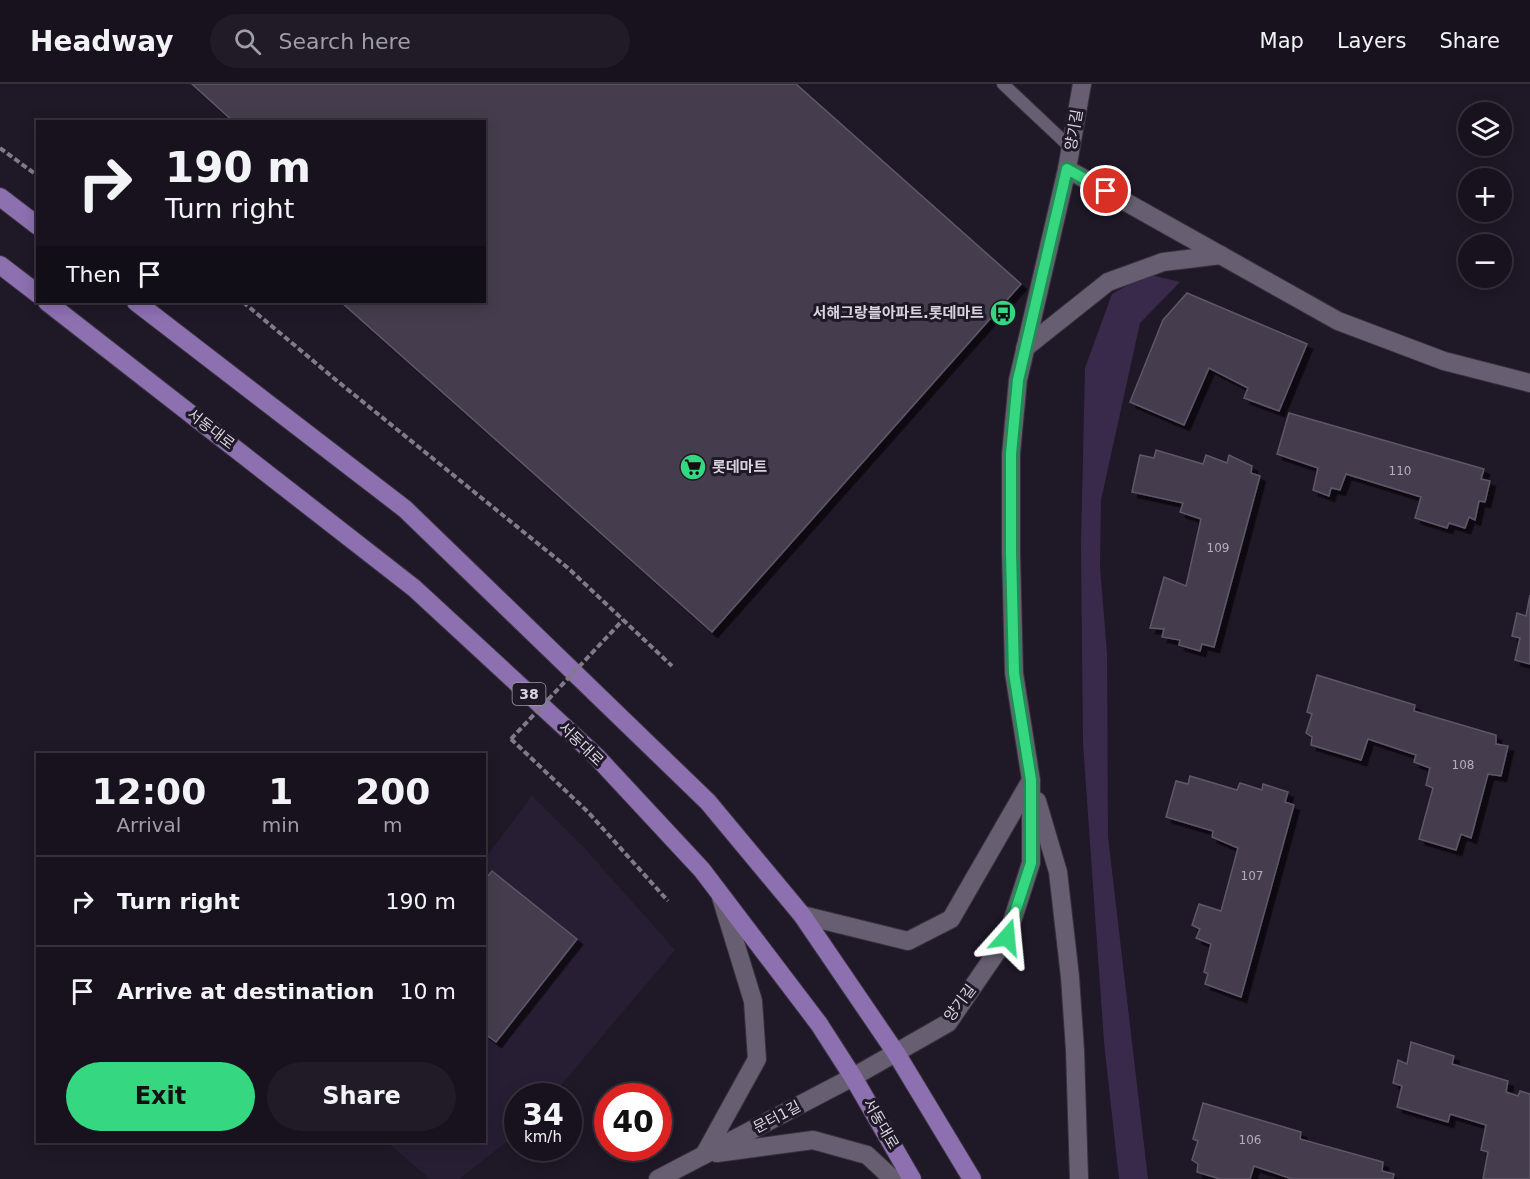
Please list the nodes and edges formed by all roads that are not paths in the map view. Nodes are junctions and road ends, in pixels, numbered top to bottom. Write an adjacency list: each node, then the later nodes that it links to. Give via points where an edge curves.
1 (1004, 84): 3 (lane)
2 (1082, 84): 3 (street, 양기길)
3 (1071, 148): 4 (street, 양기길)
4 (1067, 169): 7 (street); 12 (street, 양기길)
5 (0, 197): 6 (main road)
6 (36, 224)
7 (1221, 255): 12 (street, via 1163,262 1108,282); 13 (street, via 1338,321 1444,361)
8 (0, 265): 9 (main road)
9 (36, 292)
10 (48, 303): 15 (main road, 서동대로 / 38, via 414,588 596,756)
11 (137, 303): 16 (main road, via 405,509 708,802)
12 (1025, 348): 14 (street, 양기길, via 1011,454 1011,552 1014,673)
13 (1530, 382)
14 (1031, 780): 16 (street, via 951,919 908,941); 17 (street, 양기길, via 1031,863 1007,937 948,1023); 24 (street, via 1058,872 1075,1050)
15 (719, 892): 18 (main road, 서동대로 / 38, via 819,1024); 19 (street, via 753,1001 757,1059)
16 (802, 915): 17 (main road)
17 (896, 1053): 18 (street, 문터1길); 23 (main road)
18 (853, 1077): 19 (street, 문터1길); 22 (main road, 서동대로 / 38)
19 (704, 1155): 20 (street, 문터1길); 21 (street, via 813,1140 867,1155)
20 (658, 1179)
21 (893, 1179)
22 (912, 1179)
23 (972, 1179)
24 (1079, 1179)

